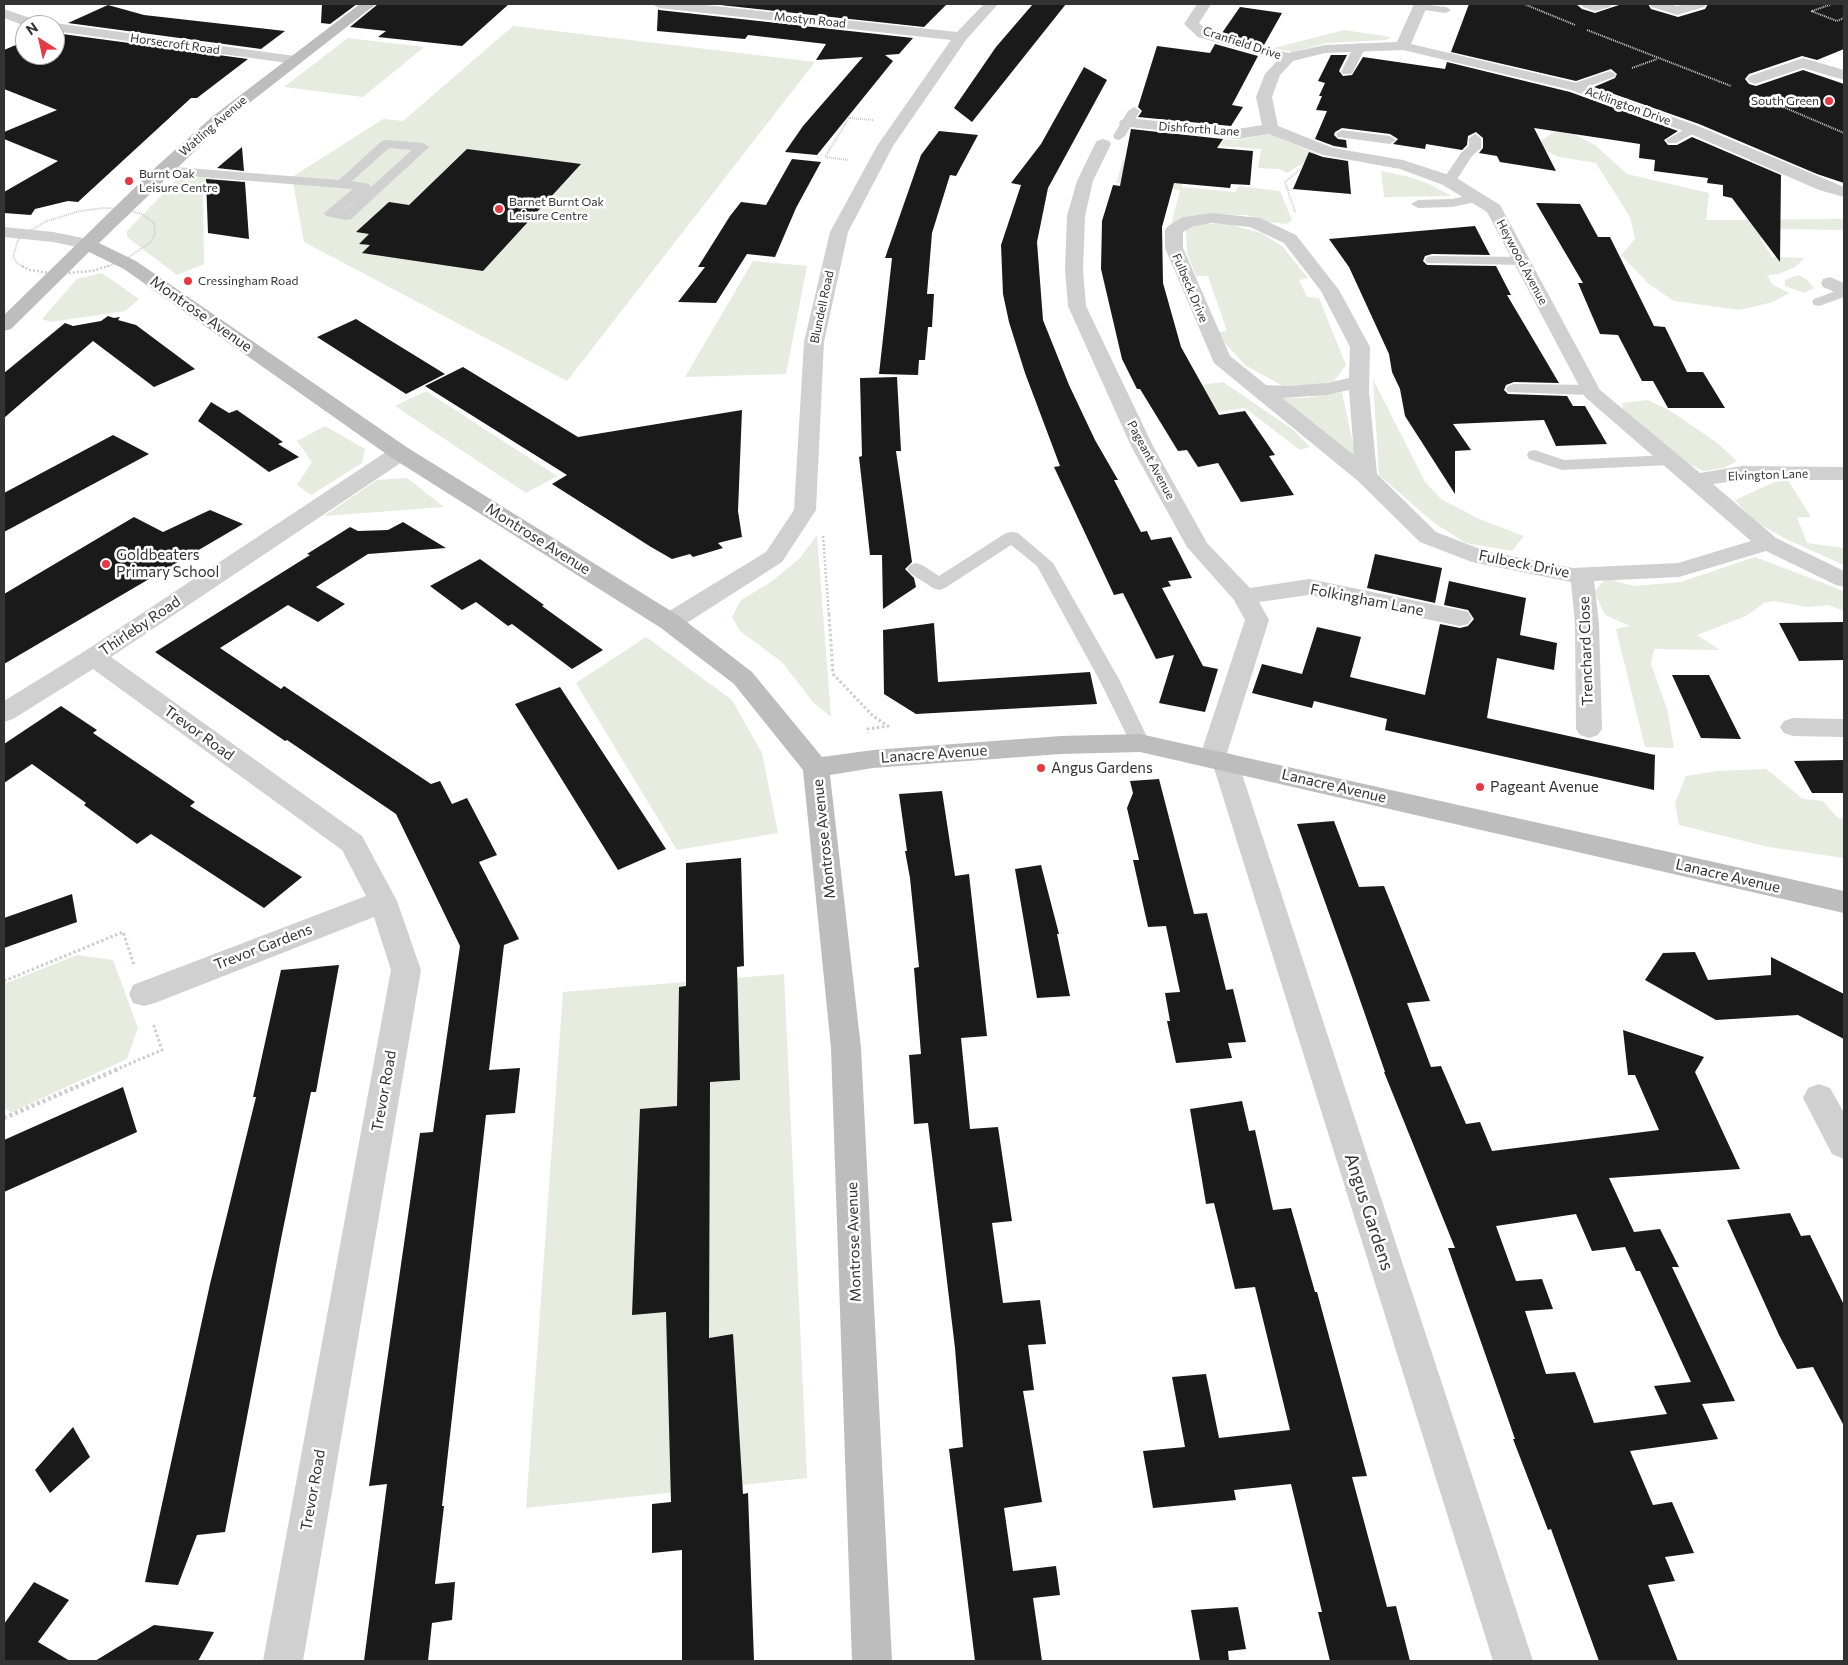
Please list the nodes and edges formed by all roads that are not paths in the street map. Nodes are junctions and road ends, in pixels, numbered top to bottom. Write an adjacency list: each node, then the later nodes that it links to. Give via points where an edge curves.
1 (369, 4): 18 (street, Watling Avenue)
2 (659, 4): 14 (street, Mostyn Road)
3 (991, 4): 14 (street, Blundell Road)
4 (1204, 4): 17 (street, Cranfield Drive, via 1191,24 1203,34)
5 (1588, 4): 6 (street, via 1595,7)
6 (1604, 4)
7 (1657, 4): 8 (street, via 1678,11)
8 (1699, 4)
9 (1421, 5): 10 (lane); 16 (street)
10 (1446, 10)
11 (65, 28): 18 (street, Horsecroft Road)
12 (15, 31): 13 (street)
13 (11, 32)
14 (961, 37): 62 (street, Blundell Road, via 901,122 839,232 814,342 805,510 774,557)
15 (1360, 46): 16 (street); 17 (street, via 1325,49); 19 (lane)
16 (1403, 46): 23 (street, Acklington Drive)
17 (1288, 58): 25 (street, via 1273,74 1264,97)
18 (295, 60): 33 (street, Watling Avenue, via 219,119)
19 (1346, 72)
20 (1844, 75): 22 (street, via 1804,63)
21 (1610, 76): 23 (lane)
22 (1755, 79)
23 (1576, 87): 26 (street, Acklington Drive)
24 (1121, 128): 25 (street, Dishforth Lane, via 1238,134); 60 (street, Pageant Avenue, via 1085,181 1076,216 1074,270 1077,306 1142,446 1198,547)
25 (1271, 129): 32 (street, Heywood Avenue, via 1329,152)
26 (1692, 129): 31 (lane); 36 (street, Acklington Drive)
27 (1342, 134): 28 (lane)
28 (1368, 138): 30 (lane); 32 (lane)
29 (1474, 138): 34 (lane, via 1475,148 1467,154)
30 (1390, 140)
31 (1672, 140)
32 (1359, 158): 34 (street, Heywood Avenue, via 1402,165)
33 (163, 170): 35 (lane); 40 (street, Watling Avenue)
34 (1449, 181): 37 (street, Heywood Avenue)
35 (342, 184): 35 (lane, via 386,144 423,147 346,216 331,213 364,187)
36 (1844, 192)
37 (1476, 198): 38 (lane, via 1452,203); 42 (street, Heywood Avenue, via 1494,209)
38 (1418, 204)
39 (4, 232): 40 (street)
40 (87, 244): 45 (street, Watling Avenue); 50 (street, Montrose Avenue, via 130,265)
41 (1432, 260): 42 (lane)
42 (1522, 262): 48 (street, Heywood Avenue)
43 (1841, 285): 44 (lane)
44 (1819, 302)
45 (4, 325)
46 (1360, 381): 49 (street, via 1327,389); 49 (street, Fulbeck Drive, via 1360,347 1330,290 1290,239 1254,222 1212,218 1189,221 1174,230 1174,248 1221,359); 54 (street, Fulbeck Drive)
47 (1514, 389): 48 (lane)
48 (1590, 390): 52 (street, Heywood Avenue)
49 (1260, 391): 54 (street, Fulbeck Drive)
50 (400, 453): 62 (street, Montrose Avenue); 63 (street, Thirleby Road)
51 (1535, 455): 52 (lane, via 1562,465)
52 (1669, 460): 55 (street, Heywood Avenue)
53 (1844, 473): 55 (street, Elvington Lane, via 1742,473)
54 (1366, 476): 58 (street, Fulbeck Drive, via 1428,537 1480,557)
55 (1693, 480): 56 (street, Heywood Avenue)
56 (1768, 543): 58 (street, Fulbeck Drive, via 1679,570); 59 (street, Heywood Avenue)
57 (916, 569): 68 (lane, via 939,584 1012,537 1044,563 1110,681)
58 (1582, 574): 67 (street, Trenchard Close, via 1587,624)
59 (1844, 580)
60 (1244, 596): 61 (street, Folkingham Lane, via 1309,587); 69 (street, Pageant Avenue, via 1257,620)
61 (1460, 618)
62 (670, 622): 70 (street, Montrose Avenue, via 743,678)
63 (94, 657): 64 (street, Thirleby Road); 71 (street, Trevor Road, via 352,843)
64 (4, 712)
65 (1792, 727): 66 (street)
66 (1844, 728)
67 (1589, 729)
68 (1140, 743): 69 (street, Lanacre Avenue); 70 (street, Lanacre Avenue, via 1061,745 873,759)
69 (1219, 761): 72 (street, Lanacre Avenue); 78 (street, Angus Gardens)
70 (816, 768): 77 (street, Montrose Avenue, via 846,1048)
71 (383, 901): 73 (street, Trevor Gardens); 76 (street, Trevor Road, via 406,970)
72 (1844, 902)
73 (144, 994)
74 (1819, 1098): 75 (street)
75 (1844, 1144)
76 (283, 1661)
77 (872, 1661)
78 (1514, 1661)

